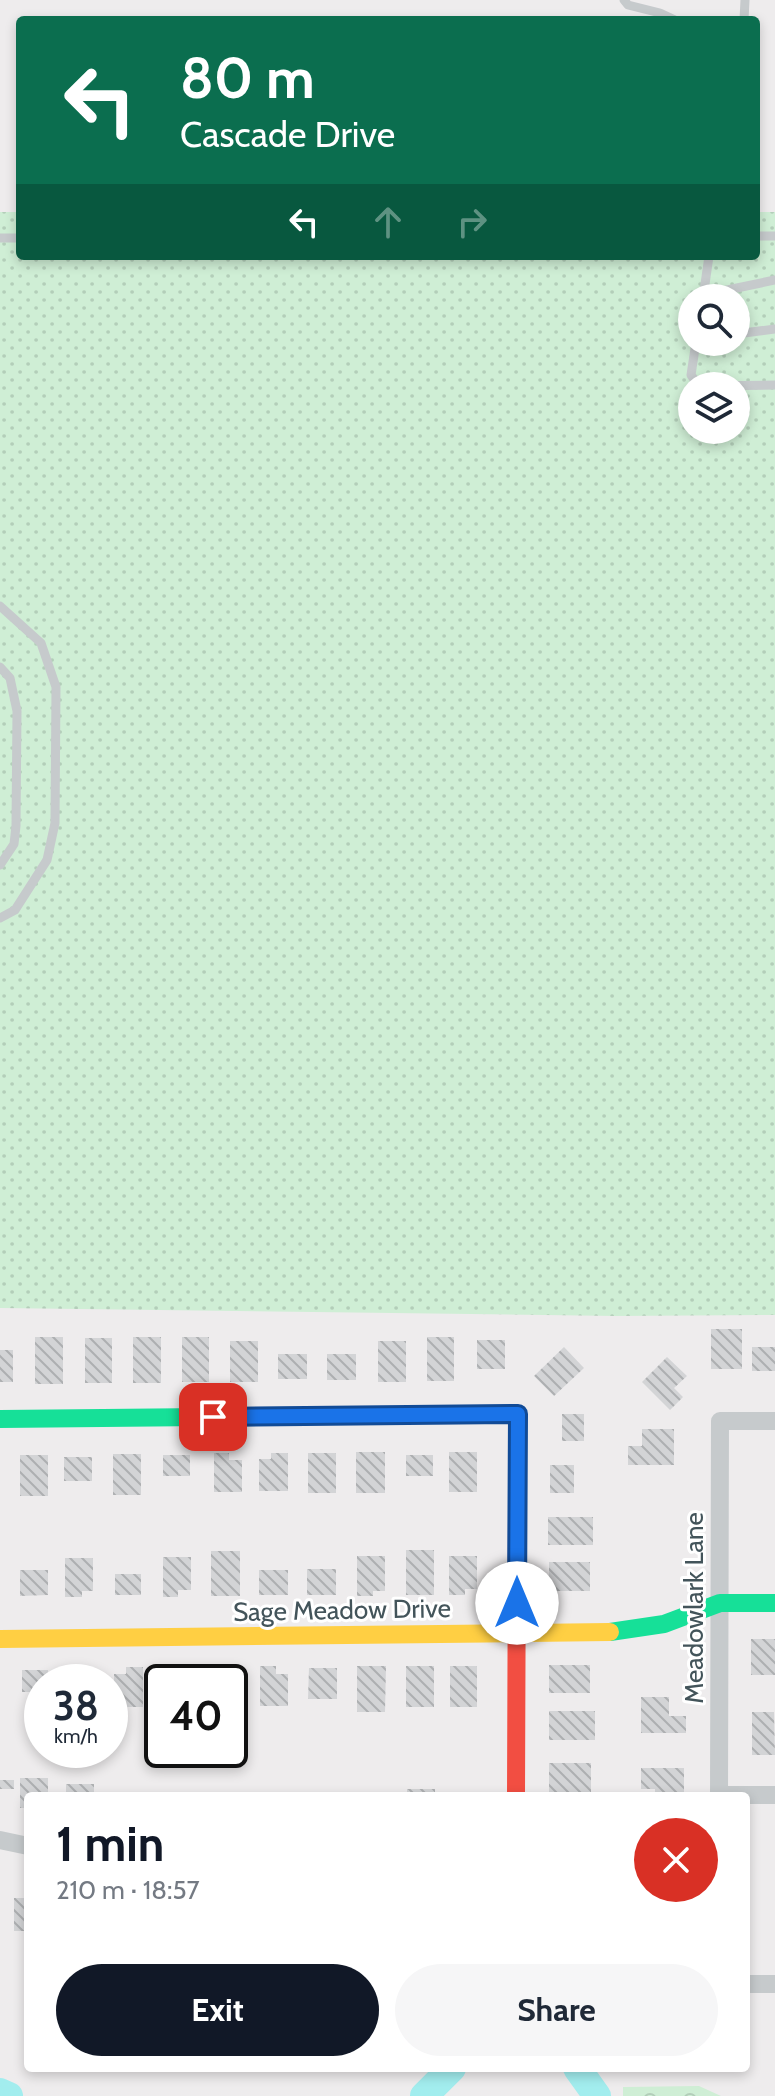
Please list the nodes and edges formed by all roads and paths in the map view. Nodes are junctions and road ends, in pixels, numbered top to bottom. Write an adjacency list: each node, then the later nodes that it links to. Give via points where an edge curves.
1 (624, 0): 2 (lane)
2 (666, 16)
3 (708, 260): 5 (lane)
4 (775, 280): 6 (lane)
5 (705, 284)
6 (750, 286)
7 (775, 329): 8 (lane)
8 (750, 332)
9 (694, 356): 10 (lane, via 691,375 699,386)
10 (775, 385)
11 (0, 606): 14 (lane, via 41,643 56,687 55,823 47,860 15,910)
12 (0, 667): 13 (lane, via 10,678 17,711 16,826 14,844)
13 (0, 865)
14 (0, 918)
15 (0, 1419): 19 (street, via 518,1414)
16 (775, 1421): 17 (street, Meadowlark Lane, via 720,1421)
17 (720, 1603): 18 (street, Sage Meadow Drive); 19 (street, Sage Meadow Drive, via 664,1624 620,1632); 22 (street, Meadowlark Lane)
18 (775, 1603)
19 (517, 1634): 20 (street, Sage Meadow Drive); 21 (street)
20 (0, 1639)
21 (516, 1792)
22 (719, 1792)
23 (750, 1795): 24 (street)
24 (775, 1795)
25 (0, 1840): 26 (street)
26 (24, 1845)
27 (750, 1984): 28 (street)
28 (775, 1984)

